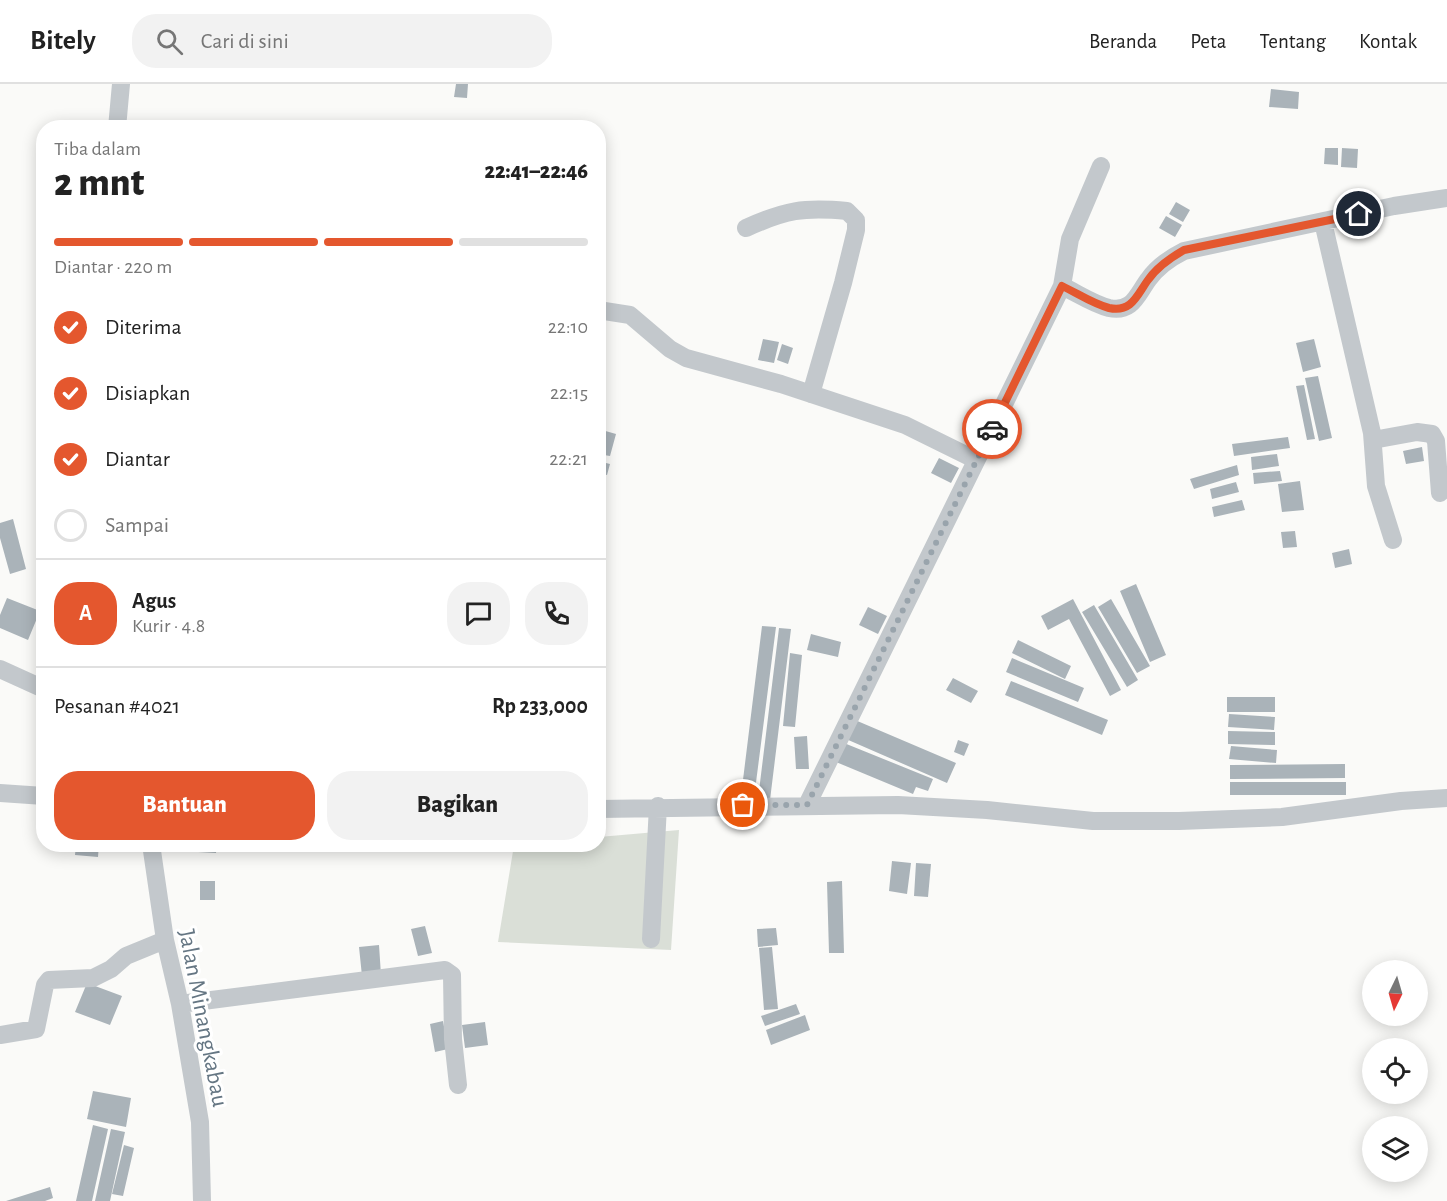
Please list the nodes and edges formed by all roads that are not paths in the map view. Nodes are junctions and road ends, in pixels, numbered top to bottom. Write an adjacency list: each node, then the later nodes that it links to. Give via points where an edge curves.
1 (122, 84): 2 (street)
2 (118, 120)
3 (1101, 166): 7 (street, via 1070,239)
4 (1447, 198): 5 (street)
5 (1323, 222): 7 (street, via 1184,250 1163,264 1132,304 1119,309); 10 (street)
6 (746, 228): 9 (street, via 794,210 848,211 856,220)
7 (1062, 286): 11 (street)
8 (606, 311): 9 (street, via 630,315 686,358)
9 (811, 394): 11 (street, via 905,425)
10 (1373, 440): 12 (street, via 1417,432 1432,434 1436,441); 13 (street, via 1376,486)
11 (976, 460): 19 (street)
12 (1440, 493)
13 (1393, 540)
14 (0, 669): 15 (street)
15 (36, 685)
16 (0, 793): 17 (street)
17 (36, 795)
18 (1447, 798): 19 (street, via 1282,817 1179,821 1093,821 976,809)
19 (807, 805): 20 (street)
20 (658, 806): 21 (street); 23 (street)
21 (606, 809)
22 (152, 852): 24 (street, Jalan Minangkabau)
23 (651, 939)
24 (165, 940): 25 (street, Jalan Minangkabau); 26 (street, via 126,956 93,978 49,980 36,1029)
25 (180, 1004): 27 (street, via 445,970 452,975); 28 (street, Jalan Minangkabau, via 200,1122)
26 (0, 1035)
27 (458, 1085)
28 (202, 1201)

